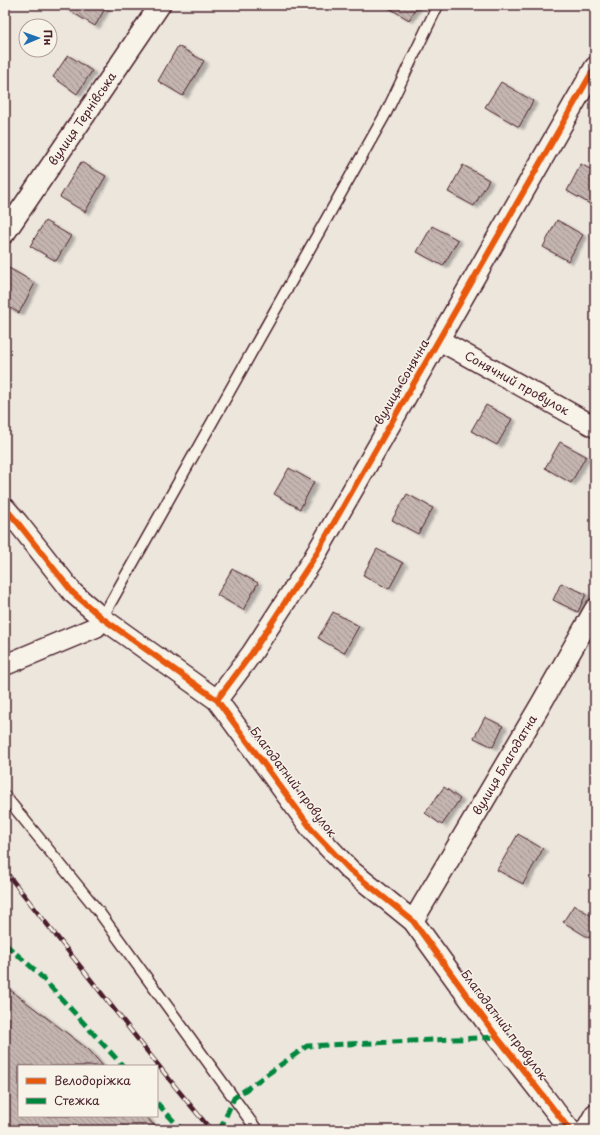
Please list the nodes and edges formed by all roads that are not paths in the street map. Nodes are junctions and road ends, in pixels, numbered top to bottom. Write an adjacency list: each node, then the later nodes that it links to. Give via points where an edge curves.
1 (160, 5): 4 (street, вулиця Тернівська)
2 (438, 5): 9 (lane, via 386,113)
3 (595, 67): 5 (street, вулиця Сонячна)
4 (5, 233)
5 (439, 340): 6 (street, Сонячний провулок); 11 (street, вулиця Сонячна, via 312,561 252,654)
6 (595, 427)
7 (5, 508): 9 (street, Благодатний провулок, via 73,593)
8 (595, 609): 13 (street, вулиця Благодатна)
9 (102, 618): 10 (street, via 96,627); 11 (street, Благодатний провулок)
10 (5, 665)
11 (217, 700): 13 (street, Благодатний провулок, via 313,831 350,870)
12 (5, 796): 15 (lane, via 99,912)
13 (412, 921): 16 (street, Благодатний провулок, via 497,1037)
14 (595, 1114): 17 (street)
15 (257, 1130)
16 (570, 1130)
17 (586, 1130)

